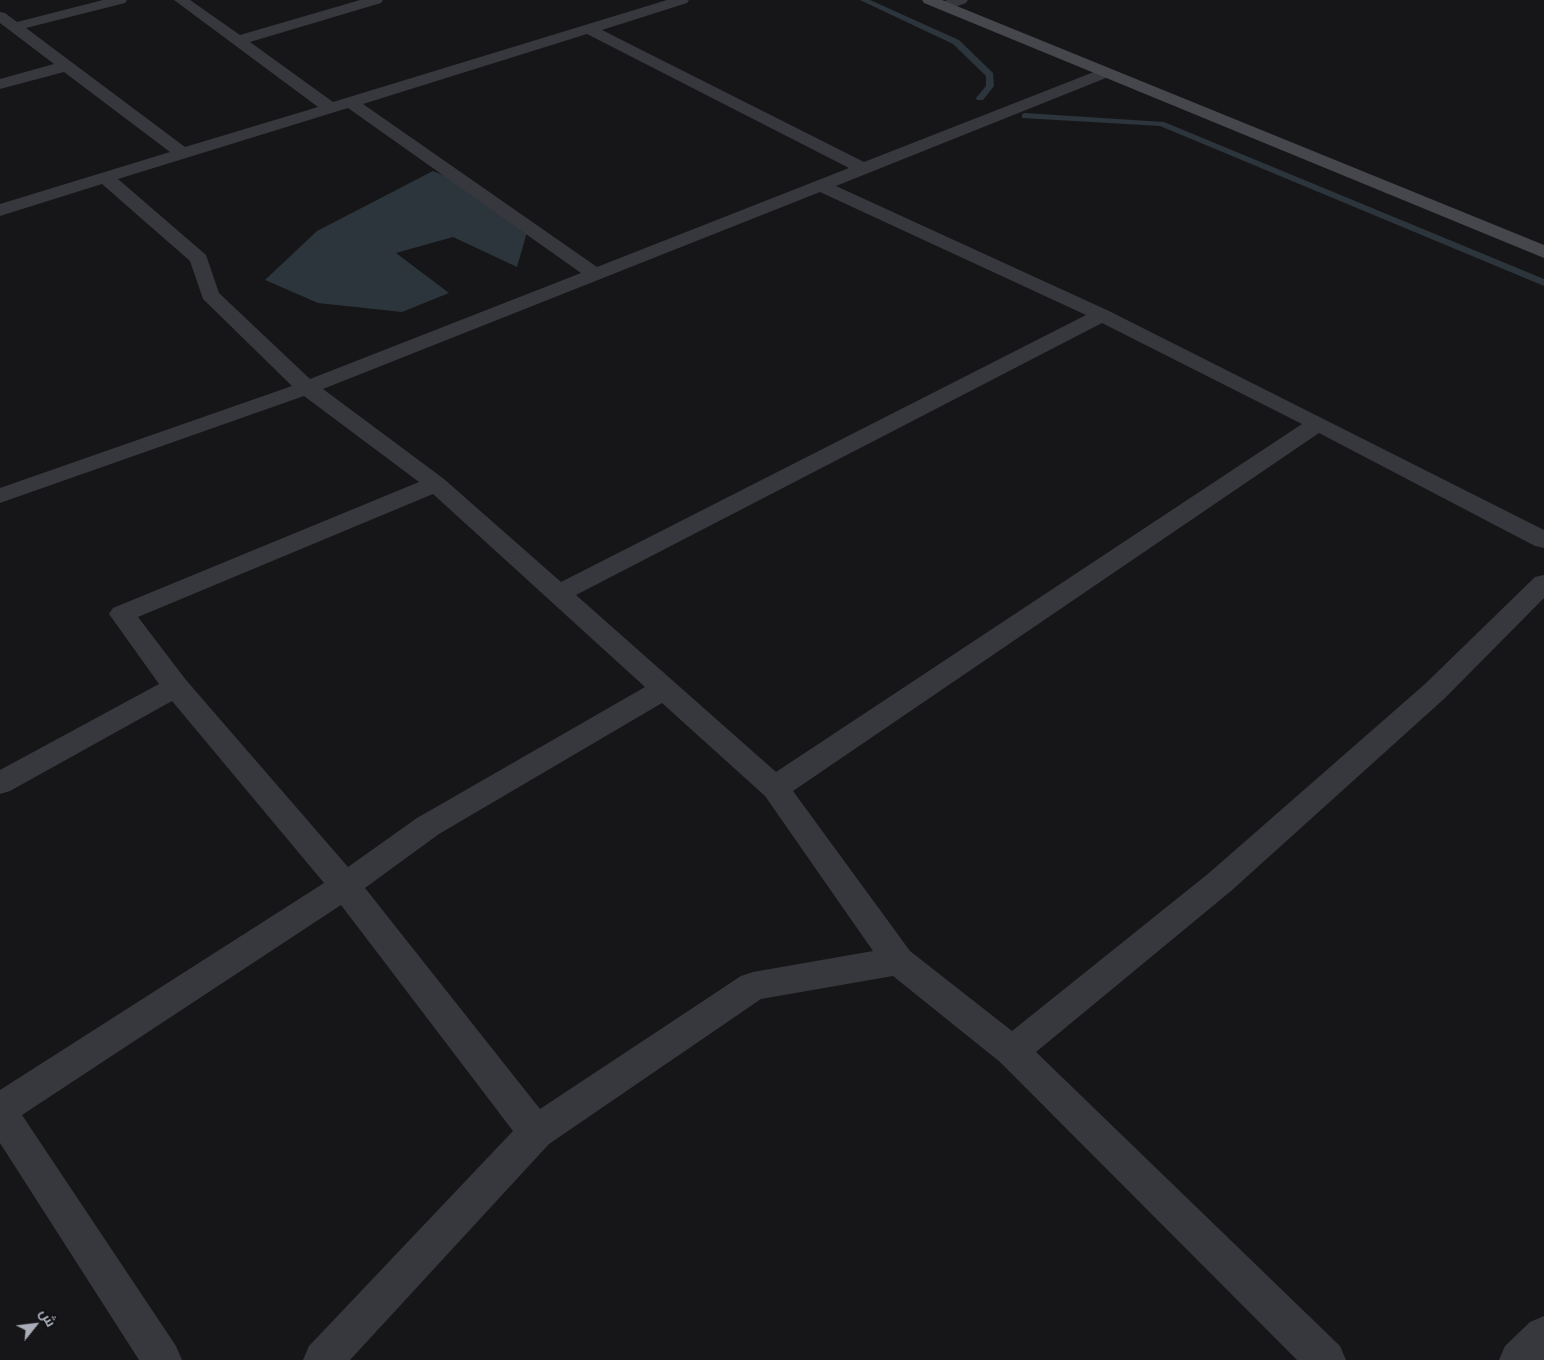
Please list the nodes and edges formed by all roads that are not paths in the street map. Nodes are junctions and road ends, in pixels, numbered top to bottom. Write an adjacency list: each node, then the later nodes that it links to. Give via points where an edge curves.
1 (120, 0): 8 (street)
2 (181, 0): 10 (street)
3 (376, 0): 10 (street)
4 (682, 0): 9 (street)
5 (961, 0): 6 (street)
6 (937, 3): 12 (street)
7 (0, 16): 8 (street)
8 (14, 27): 11 (street)
9 (590, 28): 14 (street); 17 (street)
10 (238, 41): 15 (street)
11 (66, 66): 13 (street); 16 (street)
12 (1105, 73): 17 (street); 21 (street)
13 (0, 84)
14 (351, 102): 15 (street); 22 (street)
15 (331, 108): 16 (street)
16 (183, 154): 18 (street)
17 (863, 168): 19 (street)
18 (106, 178): 20 (street); 24 (street, via 199,259 210,295)
19 (820, 185): 22 (street); 23 (street)
20 (0, 210)
21 (1544, 252)
22 (595, 274): 24 (street)
23 (1102, 316): 25 (street); 30 (street)
24 (307, 388): 26 (street); 27 (street)
25 (1318, 424): 28 (street); 34 (street)
26 (436, 484): 30 (street); 31 (street, via 122,614)
27 (0, 496)
28 (1544, 540)
29 (1544, 583): 37 (street, via 1435,691 1220,882)
30 (558, 594): 32 (street)
31 (176, 687): 33 (street); 35 (street)
32 (664, 689): 34 (street); 35 (street, via 428,826)
33 (0, 783)
34 (775, 788): 36 (street)
35 (345, 886): 38 (street); 39 (street)
36 (898, 961): 37 (street); 39 (street, via 752,986)
37 (1012, 1051): 43 (street)
38 (0, 1111): 41 (street)
39 (536, 1132): 42 (street)
40 (1544, 1336): 44 (street)
41 (162, 1360)
42 (323, 1360)
43 (1326, 1360)
44 (1520, 1360)

